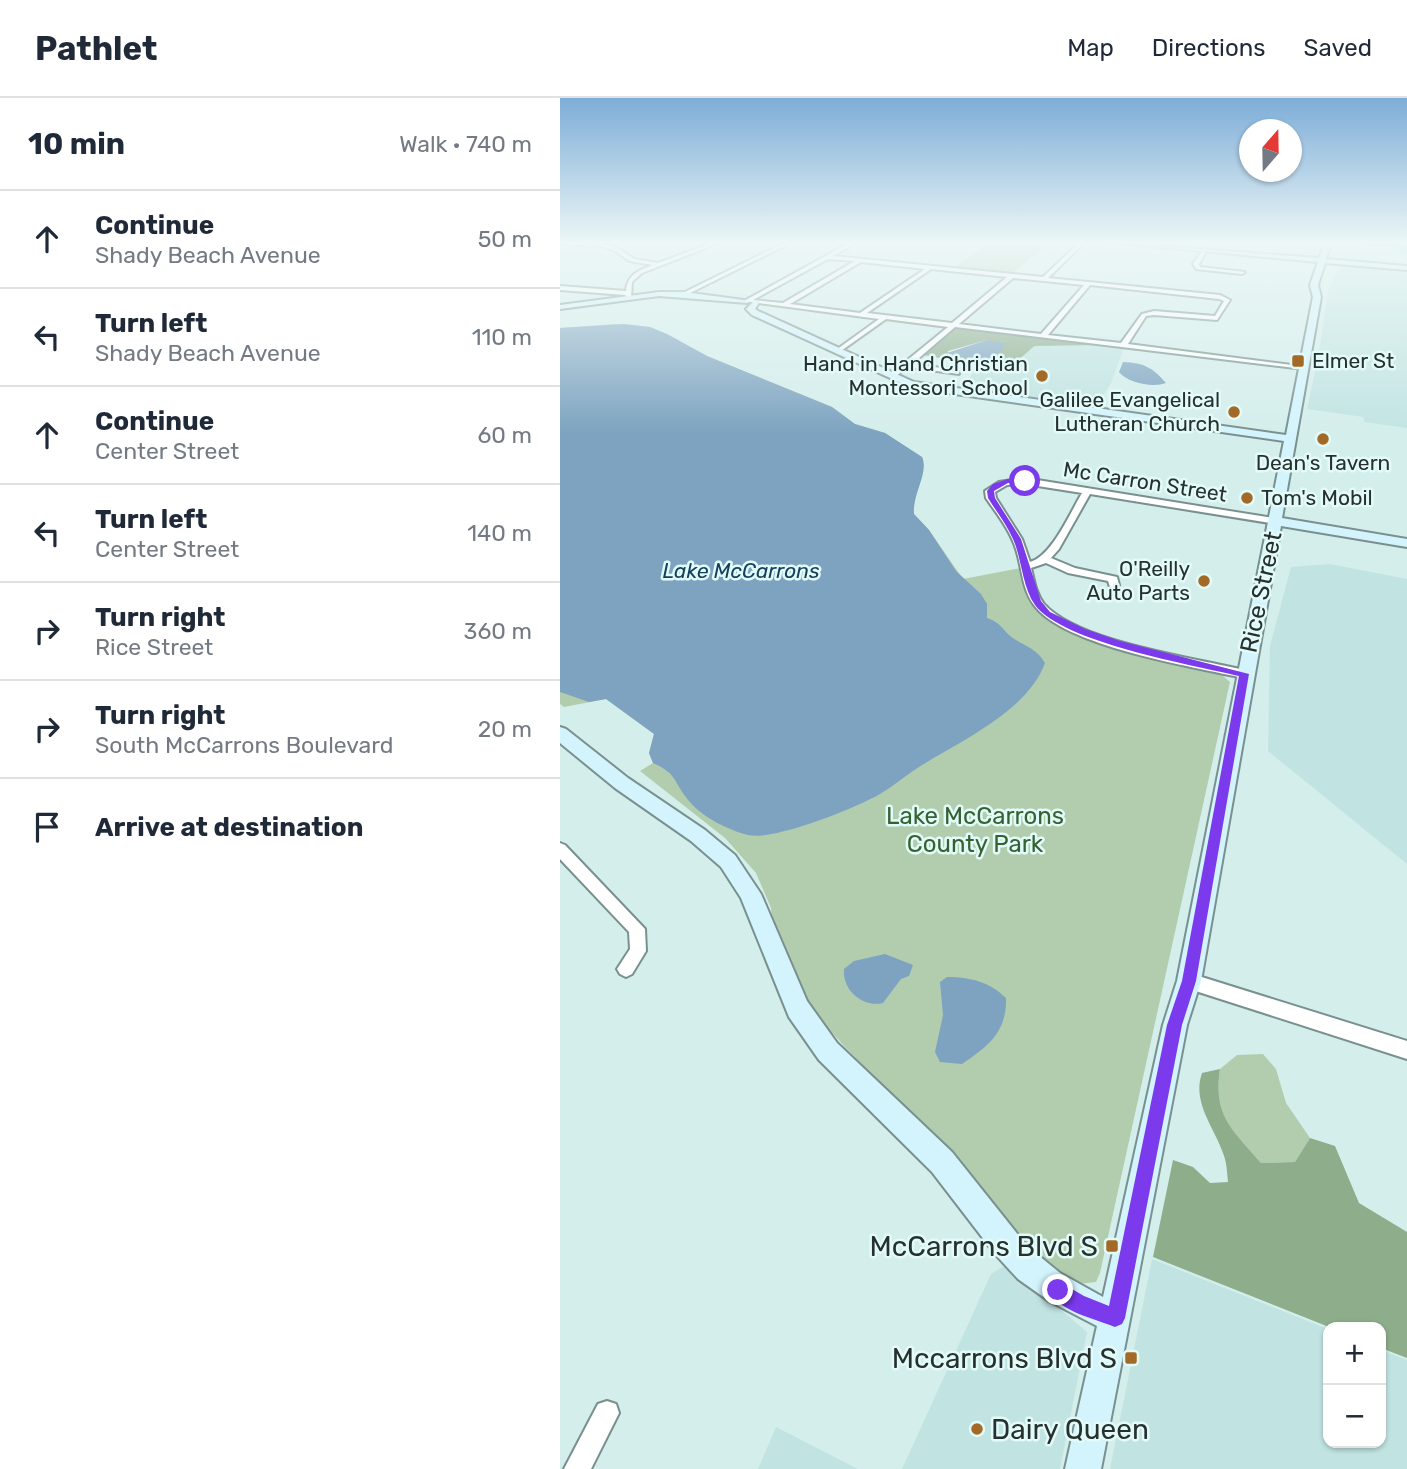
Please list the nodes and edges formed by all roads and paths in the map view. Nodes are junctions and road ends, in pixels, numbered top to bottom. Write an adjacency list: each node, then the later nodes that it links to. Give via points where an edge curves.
1 (751, 306): 13 (street, via 755,313)
2 (783, 306): 8 (street)
3 (874, 306): 8 (street)
4 (977, 306): 10 (street)
5 (1069, 306): 11 (street)
6 (1222, 306): 12 (street, via 1217,318 1147,313)
7 (1314, 306): 15 (main road, Rice Street)
8 (861, 315): 9 (street)
9 (884, 318): 10 (street); 13 (street)
10 (953, 326): 11 (street); 14 (street)
11 (1043, 336): 12 (street)
12 (1123, 346): 15 (street)
13 (838, 351): 17 (street)
14 (907, 365): 16 (street); 17 (street)
15 (1304, 367): 18 (street, Rice Street)
16 (956, 372)
17 (892, 377): 18 (street, via 936,391)
18 (1291, 439): 20 (street, Rice Street)
19 (1088, 490): 20 (street, Mc Carron Street); 22 (street); 23 (street, Mc Carron Street, via 1008,481 990,491)
20 (1276, 521): 21 (street); 25 (street, Rice Street)
21 (1407, 543)
22 (1045, 559): 23 (street); 24 (street, via 1072,571)
23 (1027, 566): 25 (street, via 1037,601 1057,620 1117,643)
24 (1114, 578)
25 (1244, 674): 29 (street, Rice Street)
26 (560, 733): 31 (street, via 727,861 744,882 784,980 811,1031 941,1161 1000,1241 1030,1270 1078,1303)
27 (560, 849): 28 (street, via 637,929 638,950)
28 (626, 969)
29 (1189, 981): 30 (street); 31 (street, Rice Street, via 1175,1025)
30 (1407, 1050)
31 (1115, 1318): 34 (street, Rice Street)
32 (607, 1413): 33 (street)
33 (577, 1469)
34 (1083, 1469)

